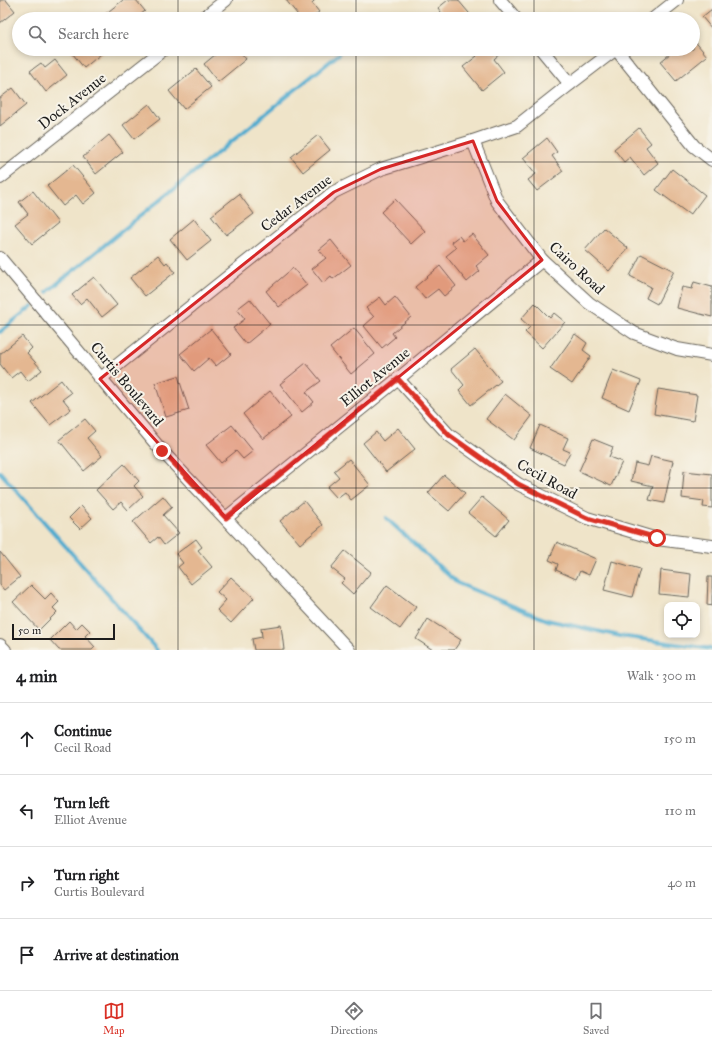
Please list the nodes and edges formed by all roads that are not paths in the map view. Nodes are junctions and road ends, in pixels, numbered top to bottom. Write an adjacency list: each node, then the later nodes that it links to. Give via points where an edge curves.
1 (226, 0): 4 (street)
2 (500, 0): 5 (street)
3 (677, 0): 6 (street)
4 (211, 12)
5 (510, 12)
6 (662, 12)
7 (155, 56): 14 (street, Dock Avenue)
8 (547, 56): 11 (street)
9 (607, 56): 11 (street, Cedar Avenue)
10 (622, 56): 13 (street, via 694,146)
11 (570, 84): 12 (street, Cedar Avenue, via 517,126)
12 (473, 141): 16 (street, Cairo Road, via 497,201); 18 (street, Cedar Avenue, via 381,169 334,192)
13 (712, 160)
14 (0, 178)
15 (0, 258): 18 (street, Curtis Boulevard)
16 (542, 260): 17 (street, Cairo Road, via 589,304 634,333 677,349); 19 (street, Elliot Avenue)
17 (712, 356)
18 (100, 379): 20 (street, Curtis Boulevard, via 162,451)
19 (398, 379): 20 (street, Elliot Avenue); 21 (street, Cecil Road, via 449,435 518,484 587,518 657,538)
20 (226, 518): 24 (street, Curtis Boulevard)
21 (712, 546)
22 (0, 645): 23 (street)
23 (5, 650)
24 (348, 650)

